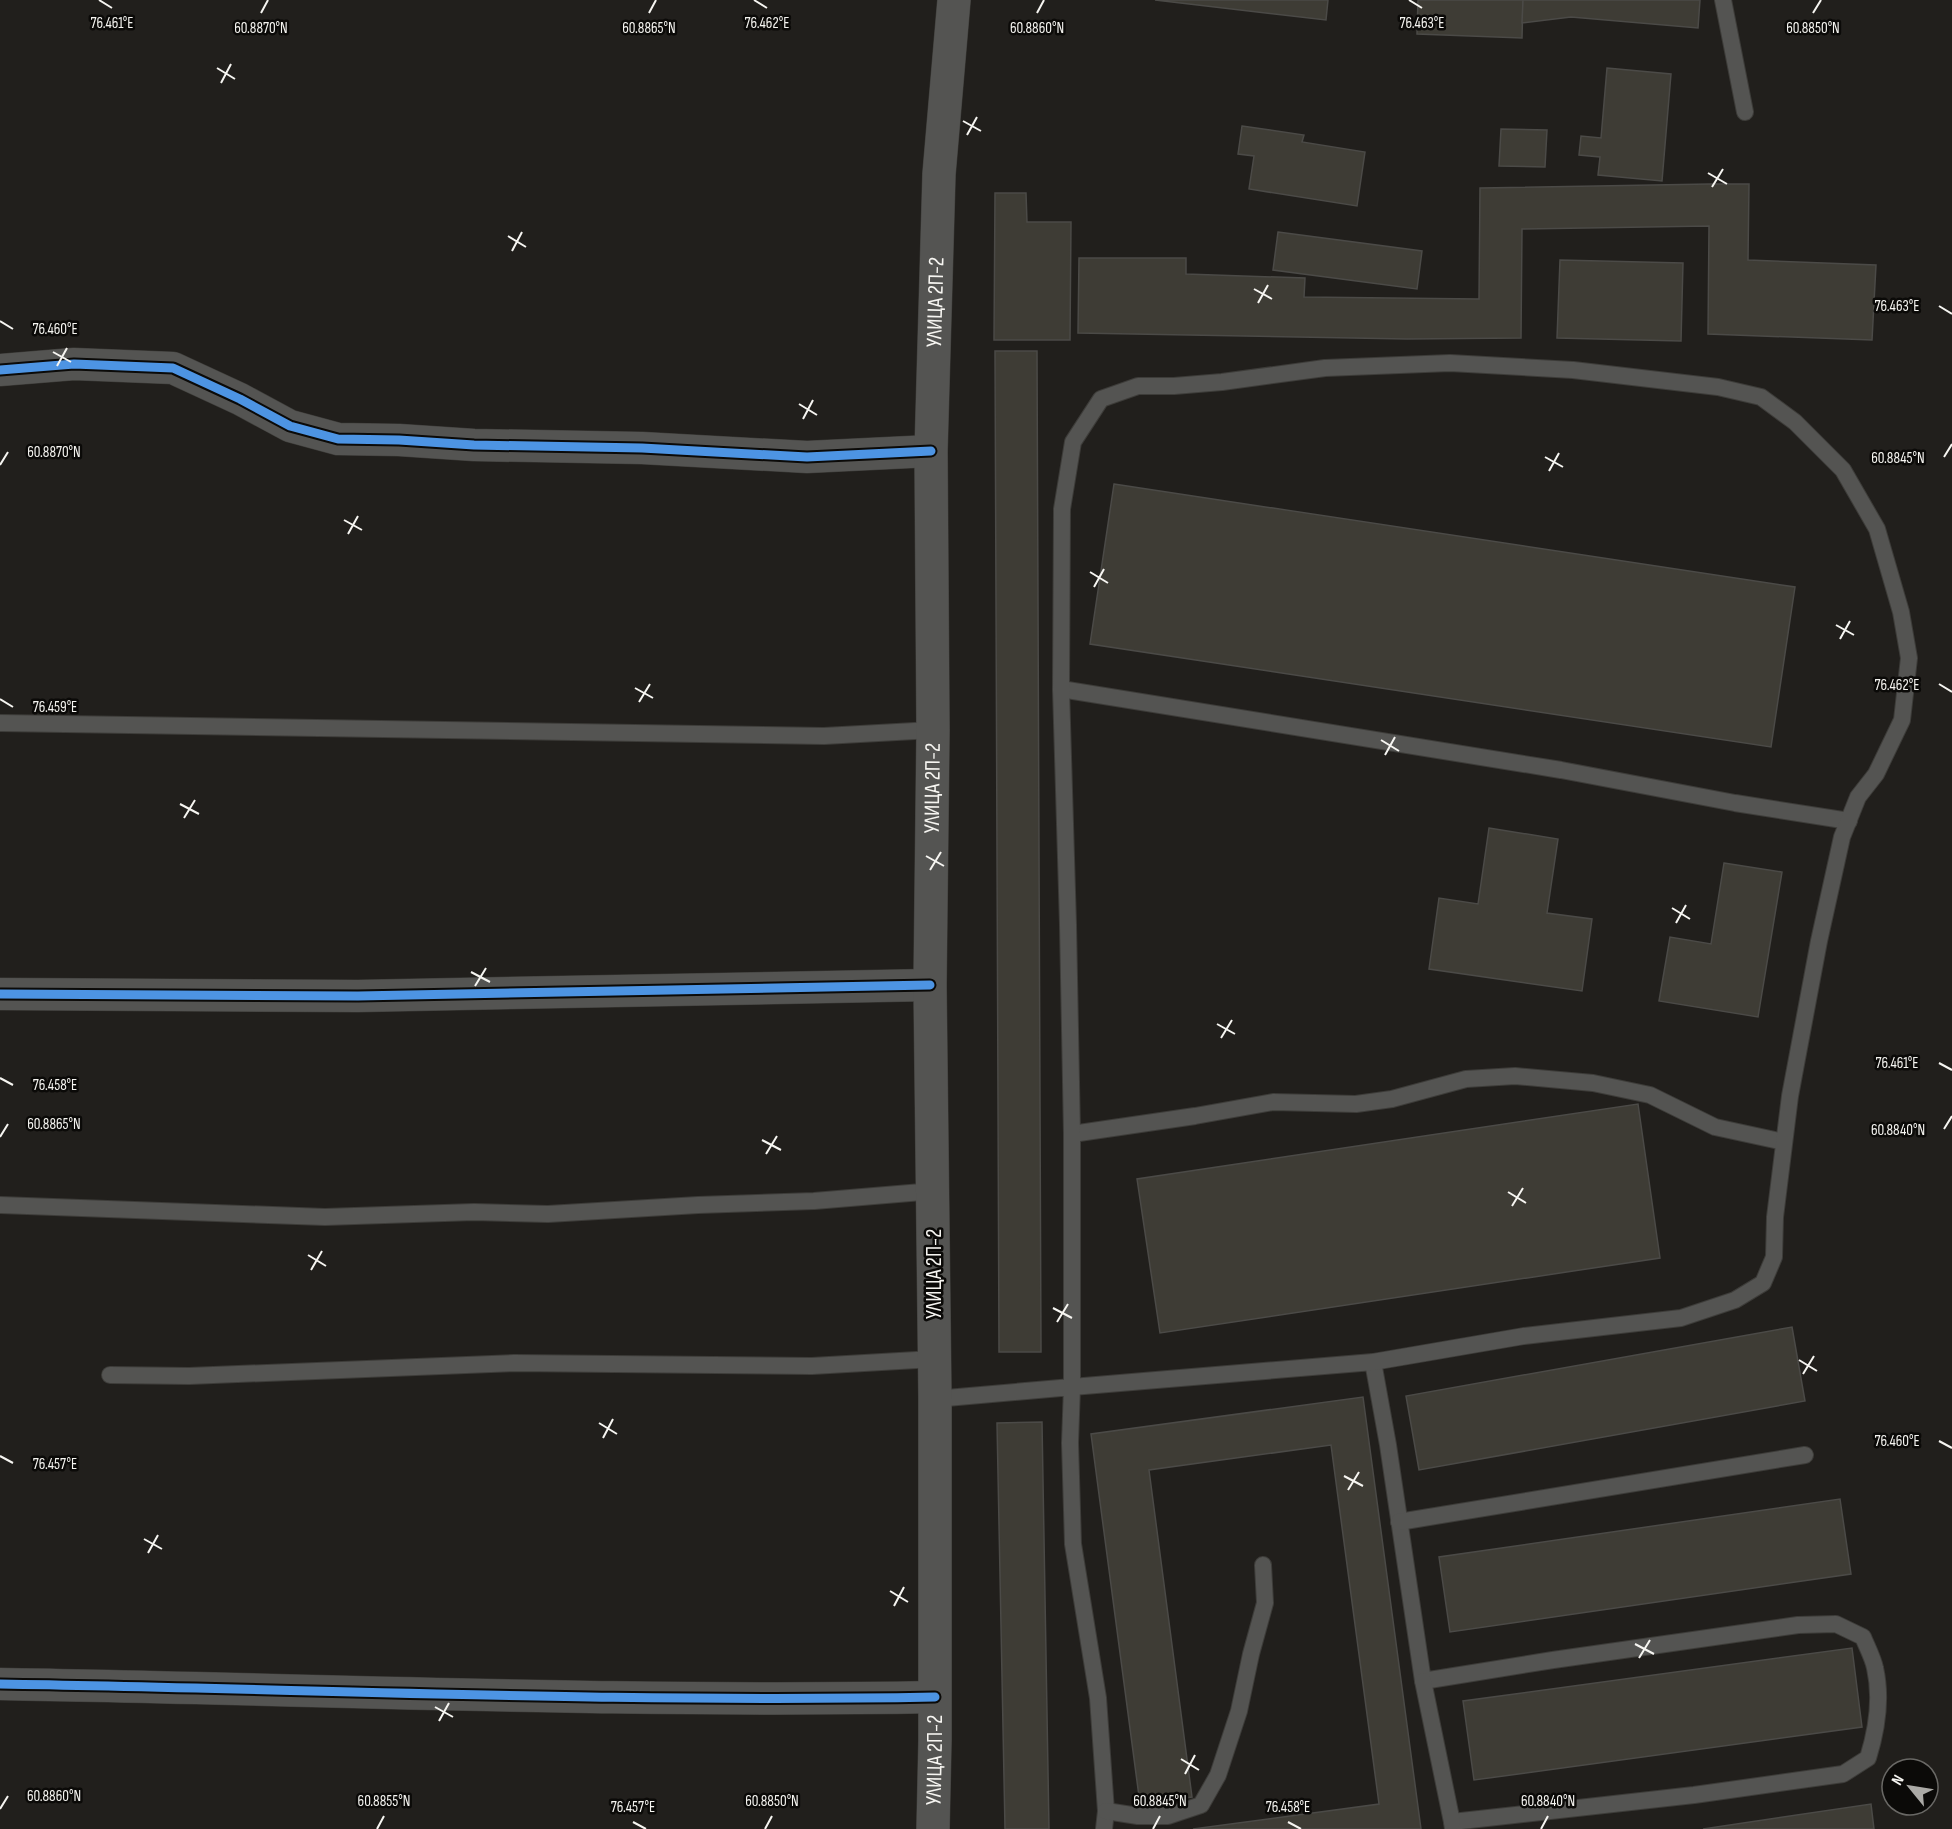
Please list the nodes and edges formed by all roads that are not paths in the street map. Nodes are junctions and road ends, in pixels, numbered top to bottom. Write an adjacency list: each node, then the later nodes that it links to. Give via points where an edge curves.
1 (954, 0): 5 (main road, УЛИЦА 2П-2, via 939,174)
2 (1723, 0): 3 (lane)
3 (1745, 112)
4 (0, 370): 5 (street, via 74,364 173,368 290,426 338,440 642,448 807,457)
5 (931, 451): 8 (main road, УЛИЦА 2П-2)
6 (1061, 689): 9 (lane); 9 (lane, via 1062,509 1073,442 1101,399 1138,386 1222,382 1325,368 1450,363 1573,370 1718,387 1761,397 1795,422 1843,470 1877,529 1901,612 1909,658 1902,720 1876,774 1858,797); 12 (lane)
7 (0, 723): 8 (lane, via 824,736)
8 (933, 730): 10 (main road, УЛИЦА 2П-2)
9 (1849, 821): 13 (lane, via 1819,941)
10 (930, 986): 11 (street, via 358,996); 14 (main road, УЛИЦА 2П-2)
11 (0, 994)
12 (1072, 1134): 13 (lane, via 1273,1102 1356,1104 1392,1099 1466,1079 1515,1076 1593,1083 1650,1095 1715,1127); 19 (lane)
13 (1784, 1142): 17 (lane, via 1774,1257 1763,1283 1735,1300 1681,1318 1524,1336)
14 (934, 1191): 15 (lane, via 548,1214 325,1217); 16 (main road, УЛИЦА 2П-2)
15 (0, 1205)
16 (934, 1359): 18 (lane, via 812,1366 514,1363 189,1376); 20 (main road, УЛИЦА 2П-2)
17 (1373, 1362): 19 (lane); 22 (lane)
18 (110, 1375)
19 (1072, 1387): 20 (lane); 27 (lane, via 1073,1544 1098,1698)
20 (935, 1399): 26 (main road, УЛИЦА 2П-2)
21 (1805, 1455): 22 (lane)
22 (1399, 1522): 24 (lane)
23 (1263, 1565): 27 (lane, via 1264,1603 1239,1711 1218,1775 1201,1804 1168,1816)
24 (1423, 1682): 28 (lane); 28 (lane, via 1798,1625 1836,1624 1863,1637 1875,1666 1879,1694 1877,1730 1868,1758 1843,1774)
25 (0, 1684): 26 (street, via 384,1694)
26 (935, 1697): 29 (main road, УЛИЦА 2П-2)
27 (1106, 1812): 30 (lane)
28 (1452, 1825)
29 (933, 1829)
30 (1104, 1829)

